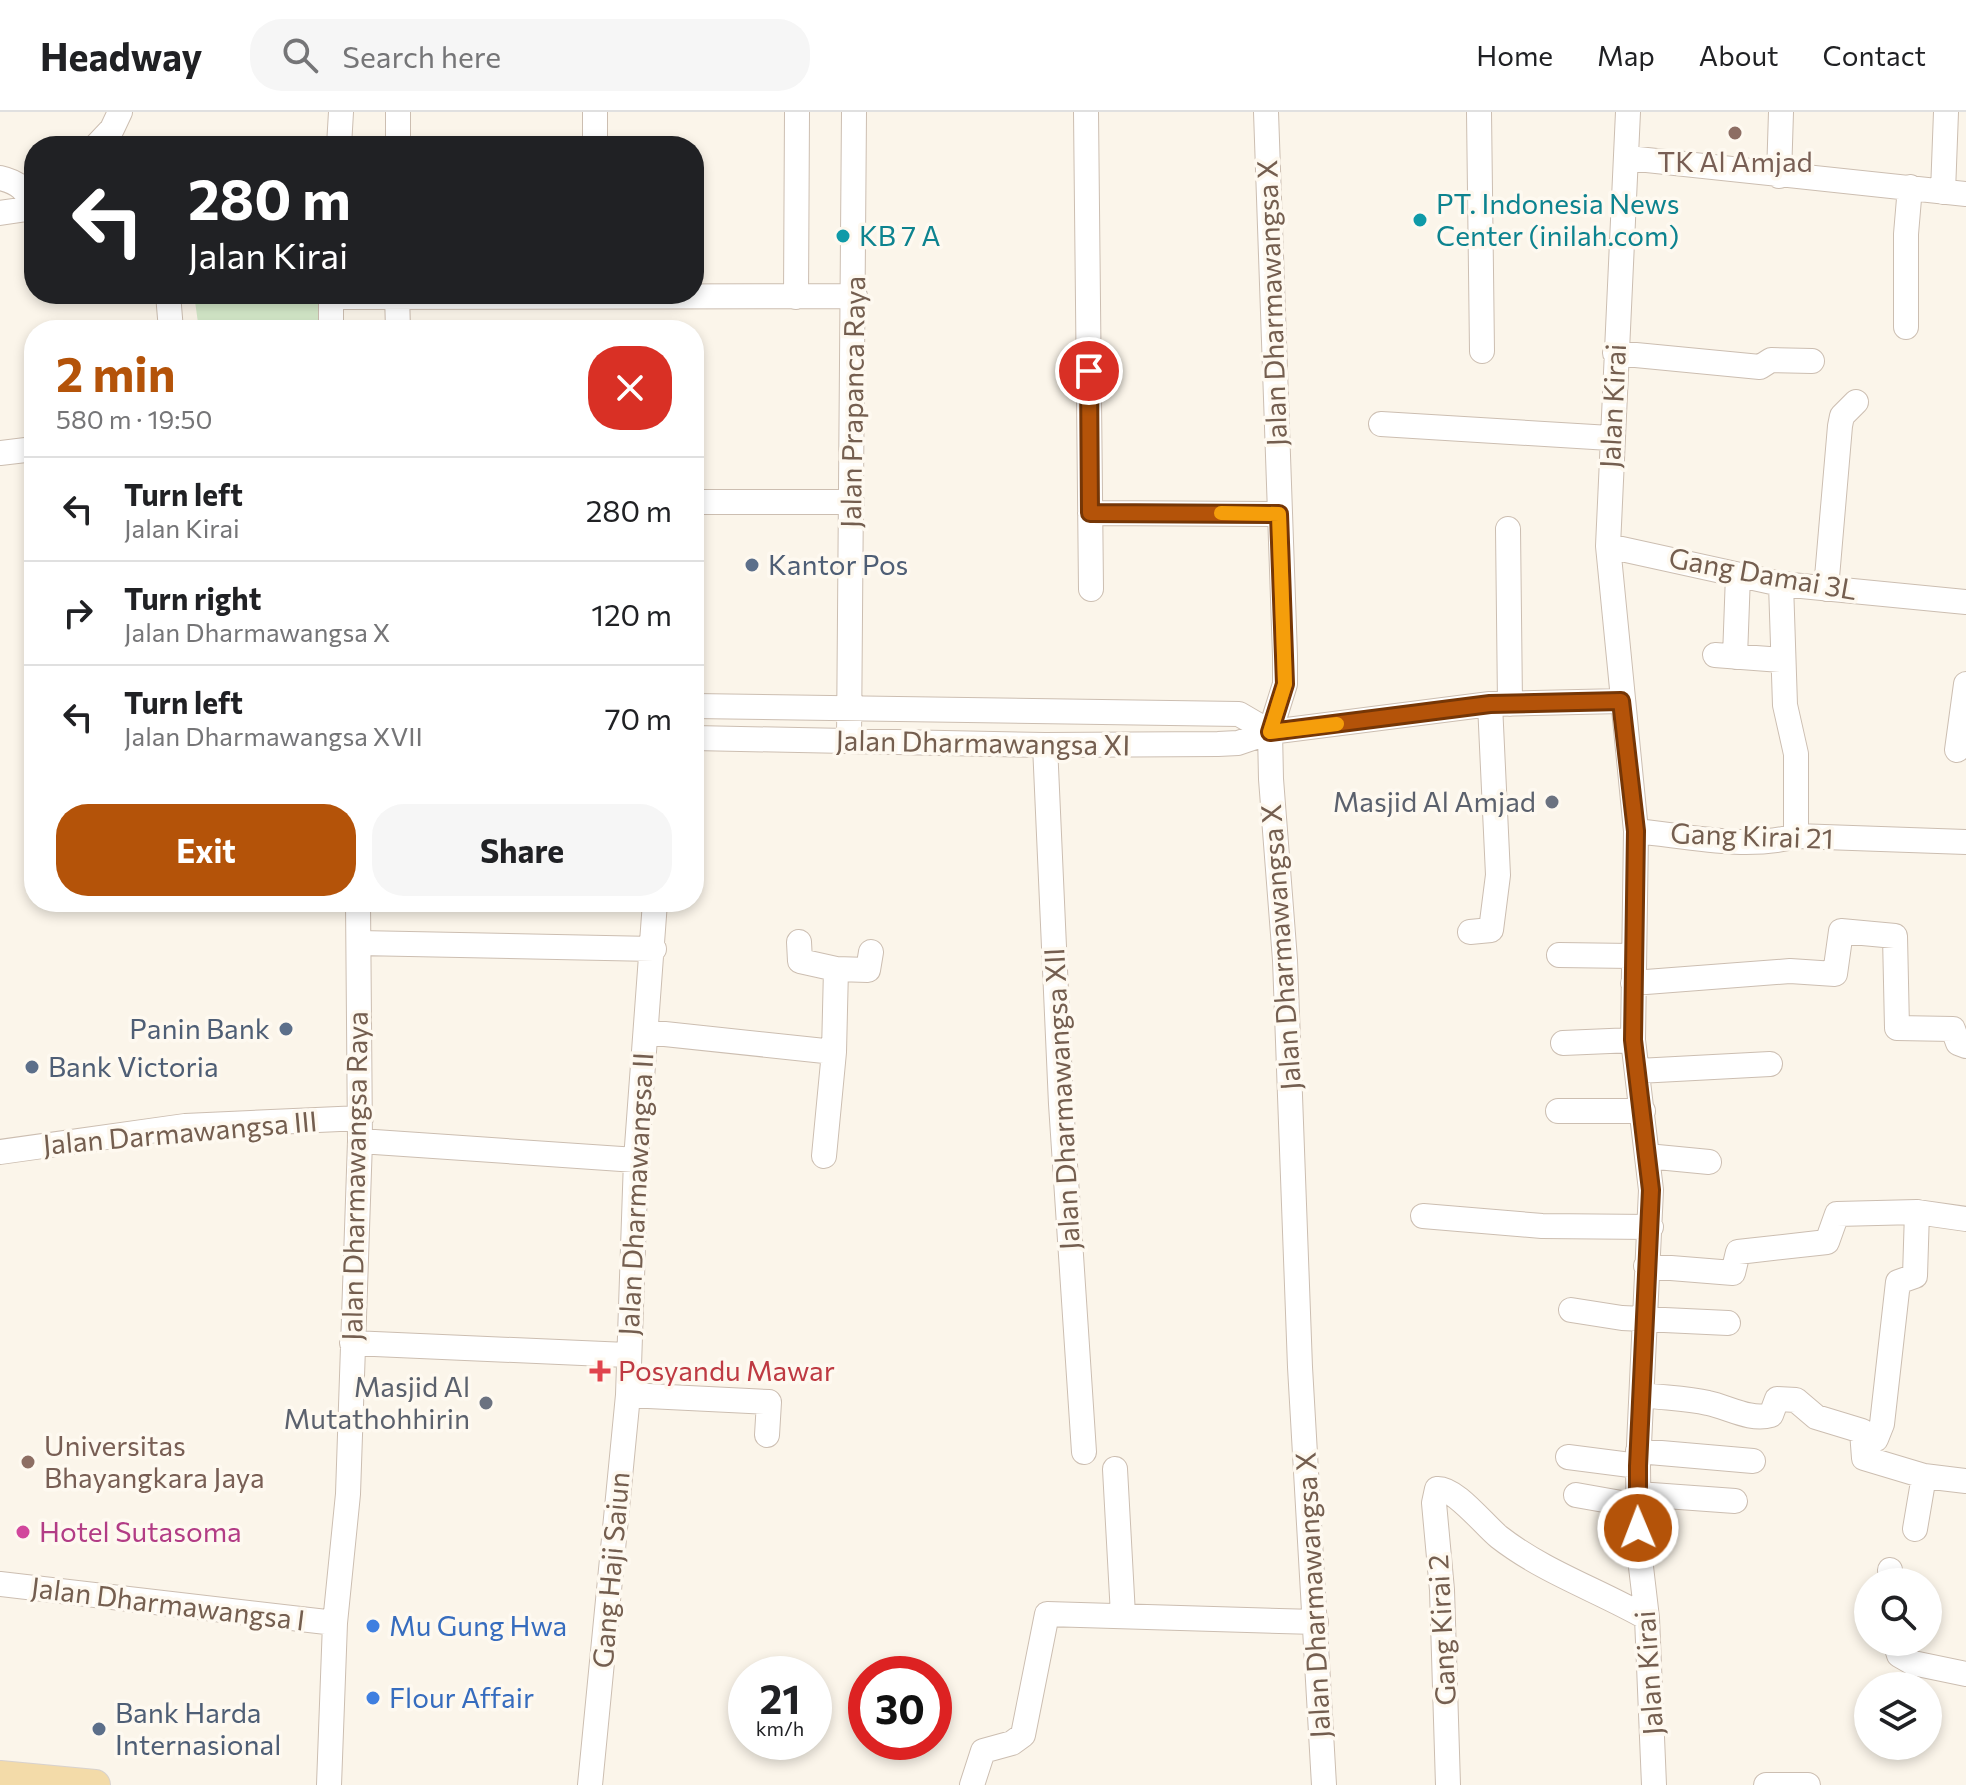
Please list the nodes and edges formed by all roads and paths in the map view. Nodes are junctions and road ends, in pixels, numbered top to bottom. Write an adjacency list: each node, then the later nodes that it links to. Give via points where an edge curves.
1 (341, 112): 12 (street)
2 (398, 112): 13 (street)
3 (595, 112): 14 (street)
4 (797, 112): 25 (street)
5 (854, 112): 24 (street, Jalan Prapanca Raya)
6 (1086, 112): 37 (street)
7 (1266, 112): 38 (street, Jalan Dharmawangsa X)
8 (1479, 112): 27 (street)
9 (1628, 112): 15 (street, Jalan Kirai)
10 (1781, 112): 16 (street)
11 (1946, 112): 20 (street)
12 (340, 136)
13 (398, 136)
14 (595, 136)
15 (1628, 158): 16 (street); 28 (street, Jalan Kirai)
16 (1779, 176): 18 (street)
17 (0, 178): 19 (street)
18 (1910, 187): 20 (street); 26 (street)
19 (24, 191)
20 (1954, 193)
21 (24, 209): 22 (street)
22 (0, 213)
23 (704, 296): 25 (street)
24 (855, 296): 25 (street); 36 (street, Jalan Prapanca Raya)
25 (796, 297)
26 (1906, 327)
27 (1482, 351)
28 (1615, 353): 29 (street, via 1760,367 1771,360); 32 (street, Jalan Kirai)
29 (1812, 361)
30 (1856, 402): 44 (street, via 1842,416)
31 (1381, 424): 32 (street)
32 (1610, 438): 40 (street, Jalan Kirai)
33 (24, 450): 34 (street)
34 (0, 453)
35 (704, 502): 36 (street)
36 (852, 502): 51 (street, Jalan Prapanca Raya)
37 (1090, 513): 38 (street); 43 (street)
38 (1279, 514): 52 (street, Jalan Dharmawangsa X, via 1285,684)
39 (1508, 529): 49 (street)
40 (1608, 546): 41 (street, Gang Damai 3L); 48 (street, Jalan Kirai)
41 (1738, 575): 42 (street, Gang Damai 3L); 46 (street, via 1725,656)
42 (1781, 584): 44 (street, Gang Damai 3L); 46 (street)
43 (1091, 589)
44 (1826, 589): 45 (street, Gang Damai 3L)
45 (1966, 602)
46 (1782, 660): 58 (street, via 1796,754)
47 (1966, 684): 56 (street)
48 (1621, 701): 49 (street); 57 (street, Jalan Kirai)
49 (1500, 704): 52 (street); 62 (street, via 1498,875 1491,930)
50 (704, 706): 51 (street)
51 (850, 706): 52 (street, via 1239,714); 54 (street, Jalan Prapanca Raya)
52 (1270, 732): 55 (street, Jalan Dharmawangsa XI, via 1238,743); 114 (street, Jalan Dharmawangsa X)
53 (704, 738): 54 (street, Jalan Dharmawangsa XI)
54 (849, 741): 55 (street, Jalan Dharmawangsa XI)
55 (1045, 745): 100 (street, Jalan Dharmawangsa XII)
56 (1957, 750)
57 (1636, 831): 58 (street, Gang Kirai 21, via 1744,841); 68 (street, Jalan Kirai)
58 (1796, 836): 59 (street, Gang Kirai 21)
59 (1966, 842)
60 (358, 912): 64 (street, Jalan Dharmawangsa Raya)
61 (655, 912): 65 (street, Jalan Dharmawangsa II)
62 (1470, 932)
63 (799, 942): 69 (street, via 800,961)
64 (359, 943): 65 (street); 80 (street, Jalan Dharmawangsa Raya)
65 (654, 949): 71 (street, Jalan Dharmawangsa II)
66 (871, 952): 69 (street, via 868,970)
67 (1559, 955): 68 (street)
68 (1632, 956): 70 (street, Jalan Kirai)
69 (836, 969): 75 (street)
70 (1633, 983): 72 (street, Jalan Kirai); 74 (street, via 1790,971 1835,974 1841,931 1895,936 1897,1028 1953,1029 1958,1043)
71 (646, 1032): 75 (street); 84 (street, Jalan Dharmawangsa II)
72 (1633, 1040): 73 (street); 77 (street, Jalan Kirai)
73 (1563, 1043)
74 (1966, 1046)
75 (834, 1052): 82 (street)
76 (1770, 1064): 77 (street)
77 (1638, 1071): 79 (street, Jalan Kirai)
78 (1558, 1111): 79 (street)
79 (1643, 1111): 83 (street, Jalan Kirai)
80 (360, 1130): 81 (street, Jalan Darmawangsa III, via 185,1126); 84 (street, Jalan Darmawangsa III); 94 (street, Jalan Dharmawangsa Raya)
81 (0, 1152)
82 (824, 1156)
83 (1647, 1156): 85 (street); 89 (street, Jalan Kirai)
84 (636, 1160): 95 (street, Jalan Dharmawangsa II)
85 (1709, 1162)
86 (1917, 1212): 88 (street); 90 (street, via 1837,1214 1827,1242 1738,1252 1731,1274); 99 (street, via 1915,1276 1898,1282 1882,1424 1876,1439)
87 (1423, 1216): 89 (street, via 1542,1226)
88 (1966, 1219)
89 (1651, 1227): 90 (street, Jalan Kirai)
90 (1646, 1266): 92 (street, Jalan Kirai)
91 (1571, 1310): 92 (street)
92 (1644, 1318): 93 (street); 97 (street, Jalan Kirai)
93 (1728, 1323)
94 (352, 1343): 95 (street, Jalan Dharmawangsa II); 115 (street, Jalan Dharmawangsa Raya, via 348,1494)
95 (627, 1355): 96 (street, Gang Haji Saiun)
96 (628, 1395): 98 (street, via 769,1402); 121 (street, Gang Haji Saiun)
97 (1643, 1395): 99 (street, via 1766,1417 1777,1399 1796,1400 1822,1420 1862,1431); 102 (street, Jalan Kirai)
98 (767, 1435)
99 (1864, 1448): 105 (street)
100 (1084, 1452)
101 (1568, 1457): 102 (street)
102 (1638, 1459): 103 (street); 108 (street, Jalan Kirai)
103 (1753, 1461)
104 (1115, 1469): 112 (street)
105 (1924, 1476): 106 (street); 110 (street)
106 (1966, 1481)
107 (1576, 1495): 108 (street)
108 (1638, 1500): 109 (street); 113 (street, Jalan Kirai)
109 (1735, 1501)
110 (1915, 1529)
111 (0, 1584): 115 (street, Jalan Dharmawangsa I)
112 (1123, 1615): 114 (street); 122 (street, via 1047,1614 1023,1735 983,1751)
113 (1647, 1618): 124 (street, Gang Kirai 2, via 1542,1566 1499,1537 1449,1491 1437,1489); 125 (street, Jalan Kirai)
114 (1316, 1622): 123 (street, Jalan Dharmawangsa X)
115 (335, 1623): 120 (street, Jalan Dharmawangsa Raya)
116 (1901, 1656): 117 (street)
117 (1966, 1674)
118 (0, 1776): 119 (main road)
119 (95, 1785)
120 (329, 1785)
121 (590, 1785)
122 (972, 1785)
123 (1324, 1785)
124 (1448, 1785)
125 (1654, 1785)
126 (1766, 1785): 127 (street)
127 (1808, 1785)

